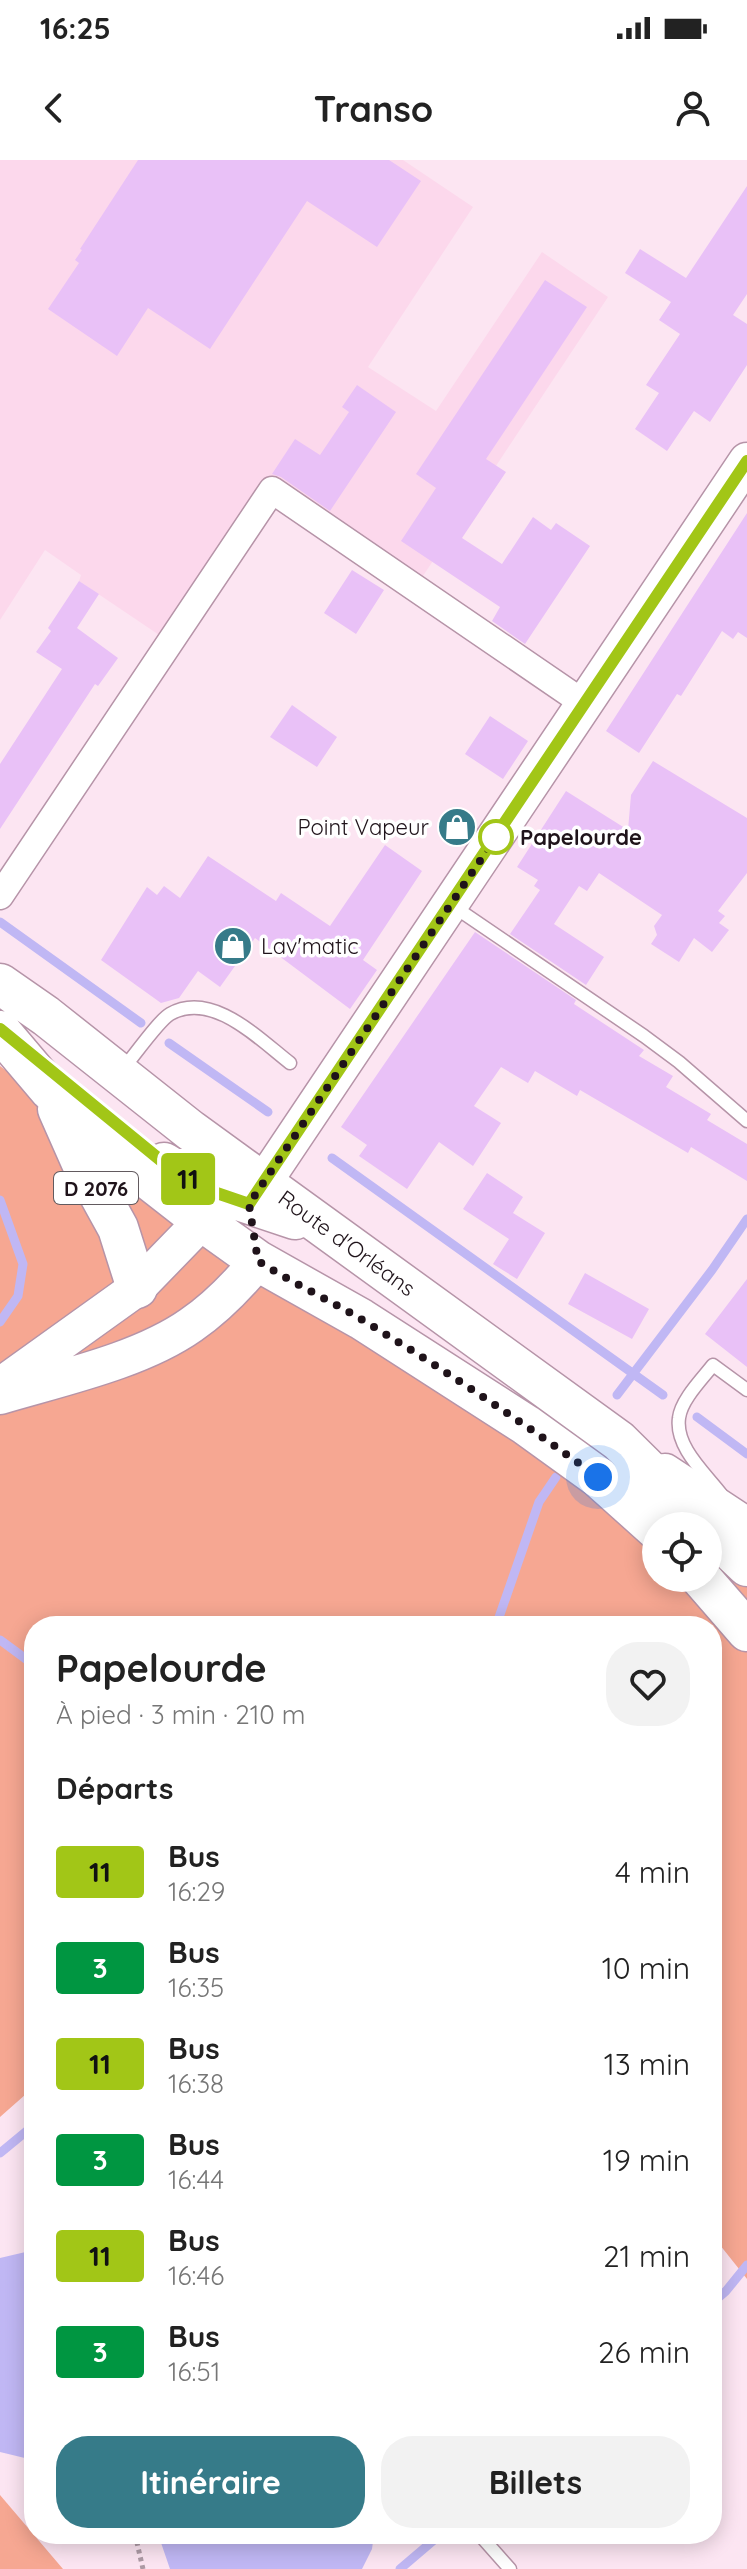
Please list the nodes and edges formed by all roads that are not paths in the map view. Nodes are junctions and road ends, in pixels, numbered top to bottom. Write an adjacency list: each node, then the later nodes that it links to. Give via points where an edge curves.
1 (747, 461): 2 (main road)
2 (585, 704): 3 (street, via 272,490); 4 (main road)
3 (0, 896)
4 (451, 905): 10 (lane, via 644,1036); 11 (main road)
5 (0, 984): 8 (main road, Route d'Orléans)
6 (0, 1030): 9 (main road, D 2076); 11 (main road, D 2076, via 175,1172 208,1190)
7 (290, 1063): 8 (lane, via 222,1011 193,1008 169,1014)
8 (119, 1073): 11 (main road, Route d'Orléans)
9 (50, 1090): 12 (main road, D 2076, via 115,1153); 14 (main road, D 2076, via 118,1228)
10 (747, 1121)
11 (257, 1194): 12 (main road); 13 (main road); 21 (main road, Route d'Orléans, via 326,1229 619,1441)
12 (202, 1221): 13 (main road, D 2076); 14 (main road)
13 (258, 1261): 17 (main road, via 192,1325 155,1346); 18 (main road, D 2076, via 439,1367)
14 (137, 1288): 15 (main road)
15 (0, 1387)
16 (747, 1390): 21 (lane, via 713,1365 678,1417 682,1442)
17 (0, 1396)
18 (598, 1477): 19 (main road, D 2076); 20 (main road, D 2076)
19 (658, 1512)
20 (642, 1516)
21 (729, 1539)
22 (714, 1592): 23 (main road)
23 (747, 1631)
24 (488, 2544): 25 (lane)
25 (510, 2569)

